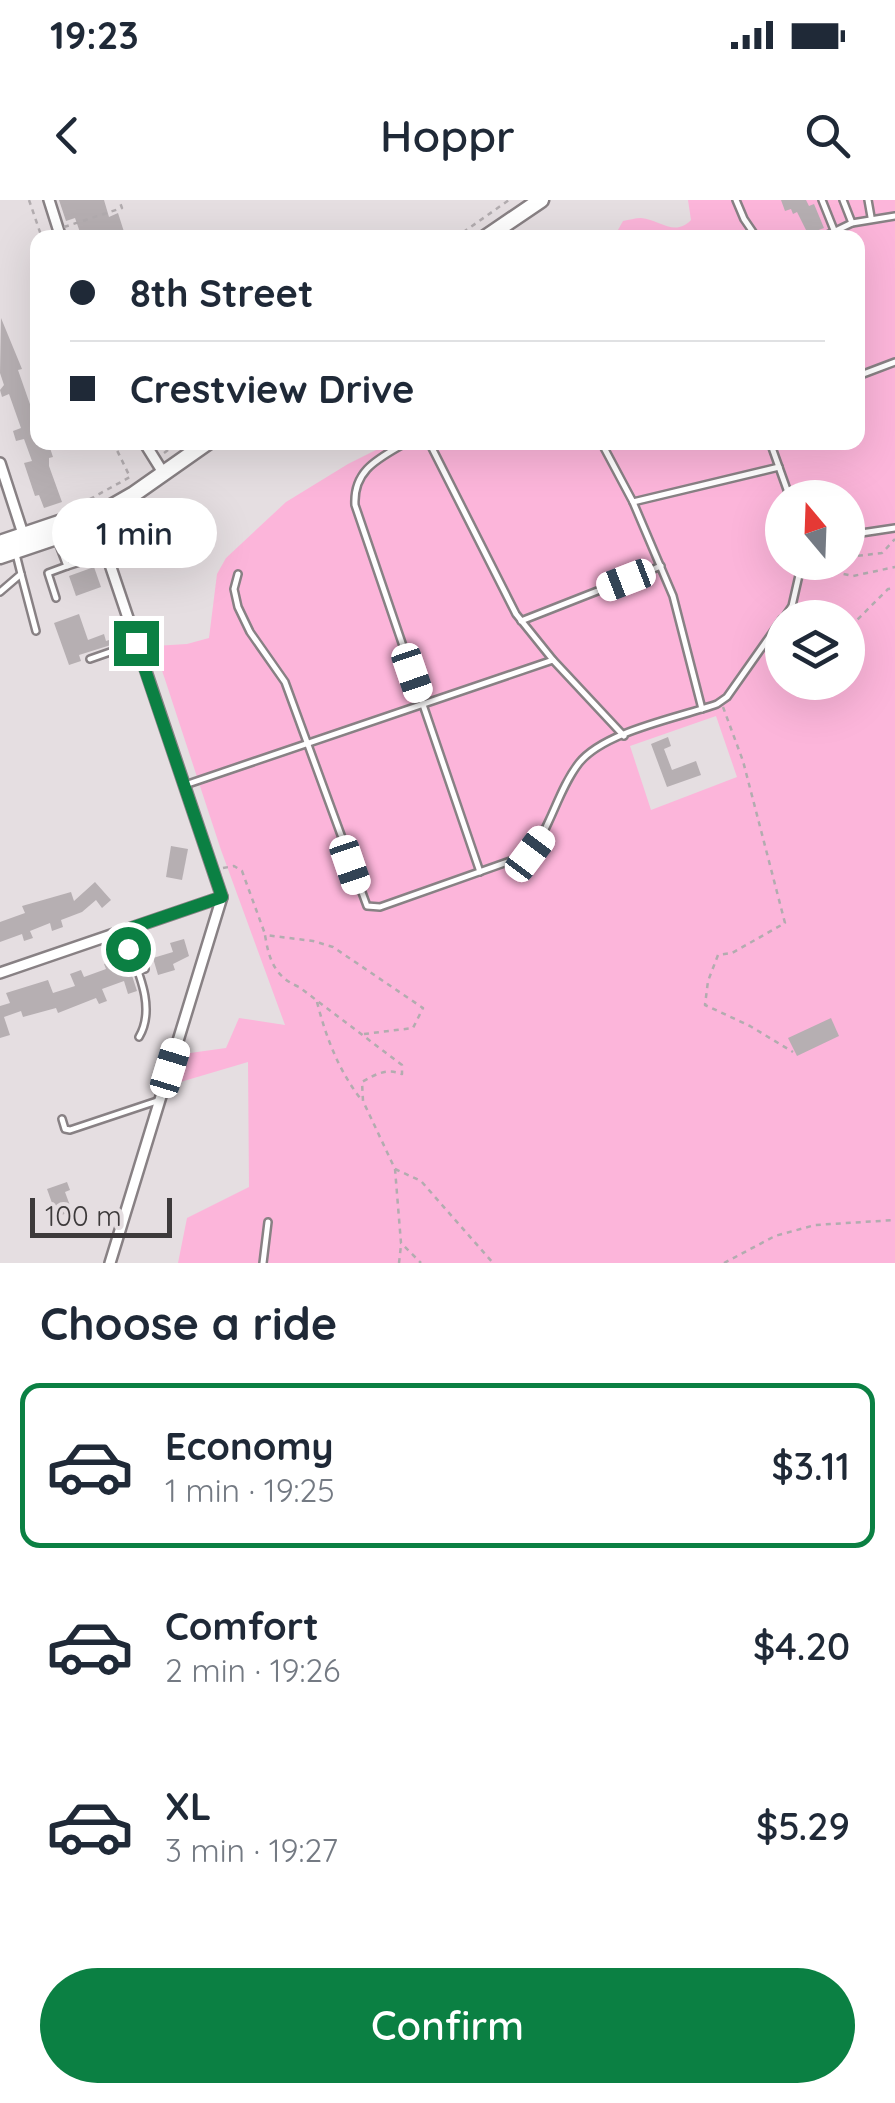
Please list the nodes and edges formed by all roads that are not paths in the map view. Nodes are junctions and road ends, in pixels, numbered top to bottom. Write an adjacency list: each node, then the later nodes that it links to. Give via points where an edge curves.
1 (49, 200): 10 (street)
2 (542, 200): 11 (main road)
3 (736, 200): 12 (lane)
4 (822, 200): 13 (lane)
5 (843, 200): 9 (lane)
6 (868, 200): 8 (lane)
7 (895, 216): 8 (lane)
8 (872, 218): 9 (lane)
9 (852, 223): 13 (lane)
10 (59, 230)
11 (496, 230)
12 (751, 230)
13 (834, 230)
14 (895, 362): 15 (lane)
15 (865, 373)
16 (149, 450): 24 (street)
17 (197, 450): 24 (main road)
18 (394, 450): 47 (lane, via 359,477 355,505)
19 (433, 450): 41 (lane)
20 (605, 450): 26 (lane)
21 (773, 450): 23 (lane)
22 (0, 464): 32 (street)
23 (778, 467): 25 (lane); 26 (lane)
24 (164, 474): 27 (main road)
25 (783, 480)
26 (632, 502): 36 (lane)
27 (94, 517): 30 (main road); 32 (main road, via 80,516); 33 (street)
28 (895, 528): 29 (lane)
29 (865, 532)
30 (56, 537): 32 (main road); 35 (lane)
31 (0, 543): 32 (main road)
32 (22, 544): 34 (main road); 37 (lane)
33 (106, 554): 35 (lane); 43 (street)
34 (0, 556)
35 (66, 566): 40 (lane, via 48,573)
36 (661, 566): 41 (lane); 48 (lane)
37 (21, 574): 39 (lane); 42 (lane)
38 (238, 574): 50 (lane, via 235,595 243,618 278,668)
39 (0, 592)
40 (56, 598)
41 (521, 621): 46 (lane)
42 (36, 631)
43 (136, 643): 45 (lane); 51 (street)
44 (765, 643): 48 (lane, via 727,697)
45 (90, 659)
46 (553, 660): 47 (lane); 49 (lane)
47 (422, 705): 50 (lane); 52 (lane)
48 (702, 710): 49 (lane)
49 (624, 736): 52 (lane, via 579,764 530,854)
50 (308, 744): 51 (lane); 52 (lane, via 367,906)
51 (185, 786): 53 (street)
52 (480, 872)
53 (222, 897): 54 (street); 58 (street)
54 (127, 930): 55 (lane); 56 (street); 57 (lane, via 147,1007)
55 (145, 969)
56 (0, 973)
57 (139, 1038)
58 (160, 1102): 59 (lane, via 70,1130); 61 (street)
59 (62, 1119)
60 (268, 1222): 62 (lane)
61 (110, 1263)
62 (263, 1263)

